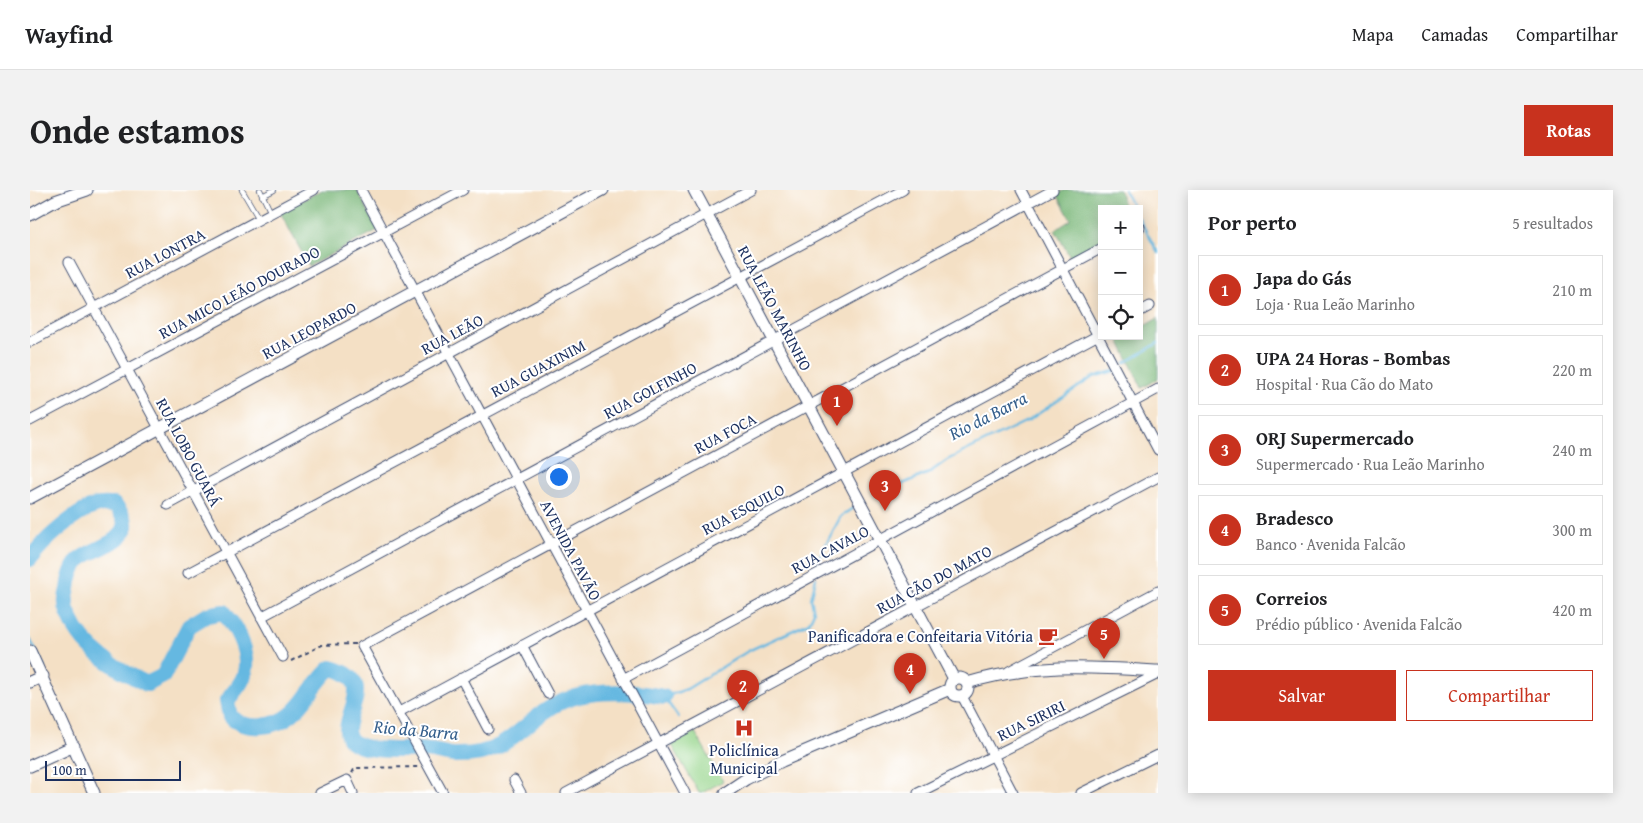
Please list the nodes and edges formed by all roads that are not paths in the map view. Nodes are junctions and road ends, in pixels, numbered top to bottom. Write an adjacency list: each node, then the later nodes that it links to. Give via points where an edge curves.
1 (242, 190): 19 (lane)
2 (260, 190): 14 (lane)
3 (274, 190): 14 (lane)
4 (361, 190): 20 (street, AVENIDA PAVÃO)
5 (462, 190): 20 (street, RUA MICO LEÃO DOURADO)
6 (603, 190): 25 (street, RUA LEOPARDO)
7 (694, 190): 17 (street, RUA LEÃO MARINHO)
8 (751, 190): 17 (street, RUA LEÃO)
9 (903, 190): 24 (street, RUA GUAXINIM)
10 (1021, 190): 15 (street)
11 (1053, 190): 15 (street, RUA GOLFINHO)
12 (83, 191): 18 (street)
13 (311, 191): 16 (street, RUA LONTRA)
14 (262, 196): 16 (lane)
15 (1028, 204): 23 (street); 32 (street, RUA GOLFINHO)
16 (270, 213): 19 (street, RUA LONTRA)
17 (707, 214): 24 (street, RUA LEÃO MARINHO); 34 (street, RUA LEÃO)
18 (30, 215)
19 (259, 219): 27 (street, RUA LONTRA)
20 (383, 232): 25 (street, AVENIDA PAVÃO); 35 (street, RUA MICO LEÃO DOURADO)
21 (1098, 250): 23 (street, RUA FOCA)
22 (69, 262): 27 (street, RUA LOBO GUARÁ)
23 (1062, 269): 29 (street); 38 (street, RUA FOCA)
24 (740, 277): 32 (street, RUA LEÃO MARINHO); 39 (street, RUA GUAXINIM)
25 (415, 291): 34 (street, AVENIDA PAVÃO); 41 (street, RUA LEOPARDO)
26 (1150, 306): 28 (street)
27 (94, 308): 33 (street, RUA LONTRA); 35 (street, RUA LOBO GUARÁ)
28 (1143, 310)
29 (1098, 331)
30 (1098, 335): 43 (street, RUA ESQUILO)
31 (1103, 340): 37 (street)
32 (774, 341): 38 (street, RUA LEÃO MARINHO); 45 (street, RUA GOLFINHO)
33 (30, 342)
34 (448, 354): 39 (street, AVENIDA PAVÃO); 46 (street, RUA LEÃO)
35 (127, 369): 40 (street, RUA MICO LEÃO DOURADO); 41 (street, RUA LOBO GUARÁ)
36 (1158, 389): 37 (street, RUA CAVALO)
37 (1133, 402): 42 (street); 49 (street, RUA CAVALO)
38 (808, 406): 43 (street, RUA LEÃO MARINHO); 50 (street, RUA FOCA)
39 (482, 416): 45 (street, AVENIDA PAVÃO); 51 (street, RUA GUAXINIM)
40 (30, 421)
41 (159, 428): 46 (street, RUA LOBO GUARÁ); 47 (street, RUA LEOPARDO)
42 (1158, 450)
43 (844, 472): 49 (street, RUA LEÃO MARINHO); 55 (street, RUA ESQUILO)
44 (1158, 477): 54 (street, RUA CÃO DO MATO)
45 (516, 480): 50 (street, AVENIDA PAVÃO); 56 (street, RUA GOLFINHO)
46 (194, 491): 48 (street, RUA LEÃO); 51 (street, RUA LOBO GUARÁ)
47 (30, 498)
48 (168, 505)
49 (879, 539): 54 (street, RUA LEÃO MARINHO); 64 (street, RUA CAVALO)
50 (551, 544): 55 (street, AVENIDA PAVÃO); 70 (street, RUA FOCA, via 362,646)
51 (227, 552): 52 (street, RUA GUAXINIM); 56 (street, RUA LOBO GUARÁ)
52 (188, 573)
53 (1158, 591): 61 (street)
54 (915, 607): 67 (street, RUA LEÃO MARINHO); 72 (street, RUA CÃO DO MATO)
55 (587, 611): 57 (street, RUA ESQUILO); 64 (street, AVENIDA PAVÃO)
56 (262, 617): 59 (street, RUA LOBO GUARÁ)
57 (522, 645): 63 (street, RUA ESQUILO); 68 (street)
58 (30, 651): 62 (street)
59 (283, 657)
60 (1158, 672): 61 (street, via 1057,666); 75 (street, RUA SIRIRI)
61 (1005, 673): 66 (street)
62 (43, 676): 65 (street); 73 (street)
63 (462, 678): 70 (street, RUA ESQUILO); 71 (street)
64 (623, 679): 72 (street, AVENIDA PAVÃO)
65 (30, 682)
66 (967, 683): 67 (street, via 962,678); 69 (street, via 967,692)
67 (952, 684): 69 (street, via 956,696); 85 (street, via 776,764)
68 (548, 694)
69 (962, 696): 75 (street)
70 (399, 712): 81 (street)
71 (488, 729)
72 (658, 744): 83 (street, RUA CÃO DO MATO); 84 (street, AVENIDA PAVÃO)
73 (74, 746): 76 (street); 78 (street)
74 (1158, 755): 88 (street)
75 (994, 756): 86 (street, RUA SIRIRI); 87 (street)
76 (30, 766)
77 (514, 780): 82 (street)
78 (94, 793)
79 (320, 793): 80 (street, via 347,780)
80 (354, 793)
81 (443, 793)
82 (521, 793)
83 (566, 793)
84 (684, 793)
85 (725, 793)
86 (918, 793)
87 (1012, 793)
88 (1081, 793)

